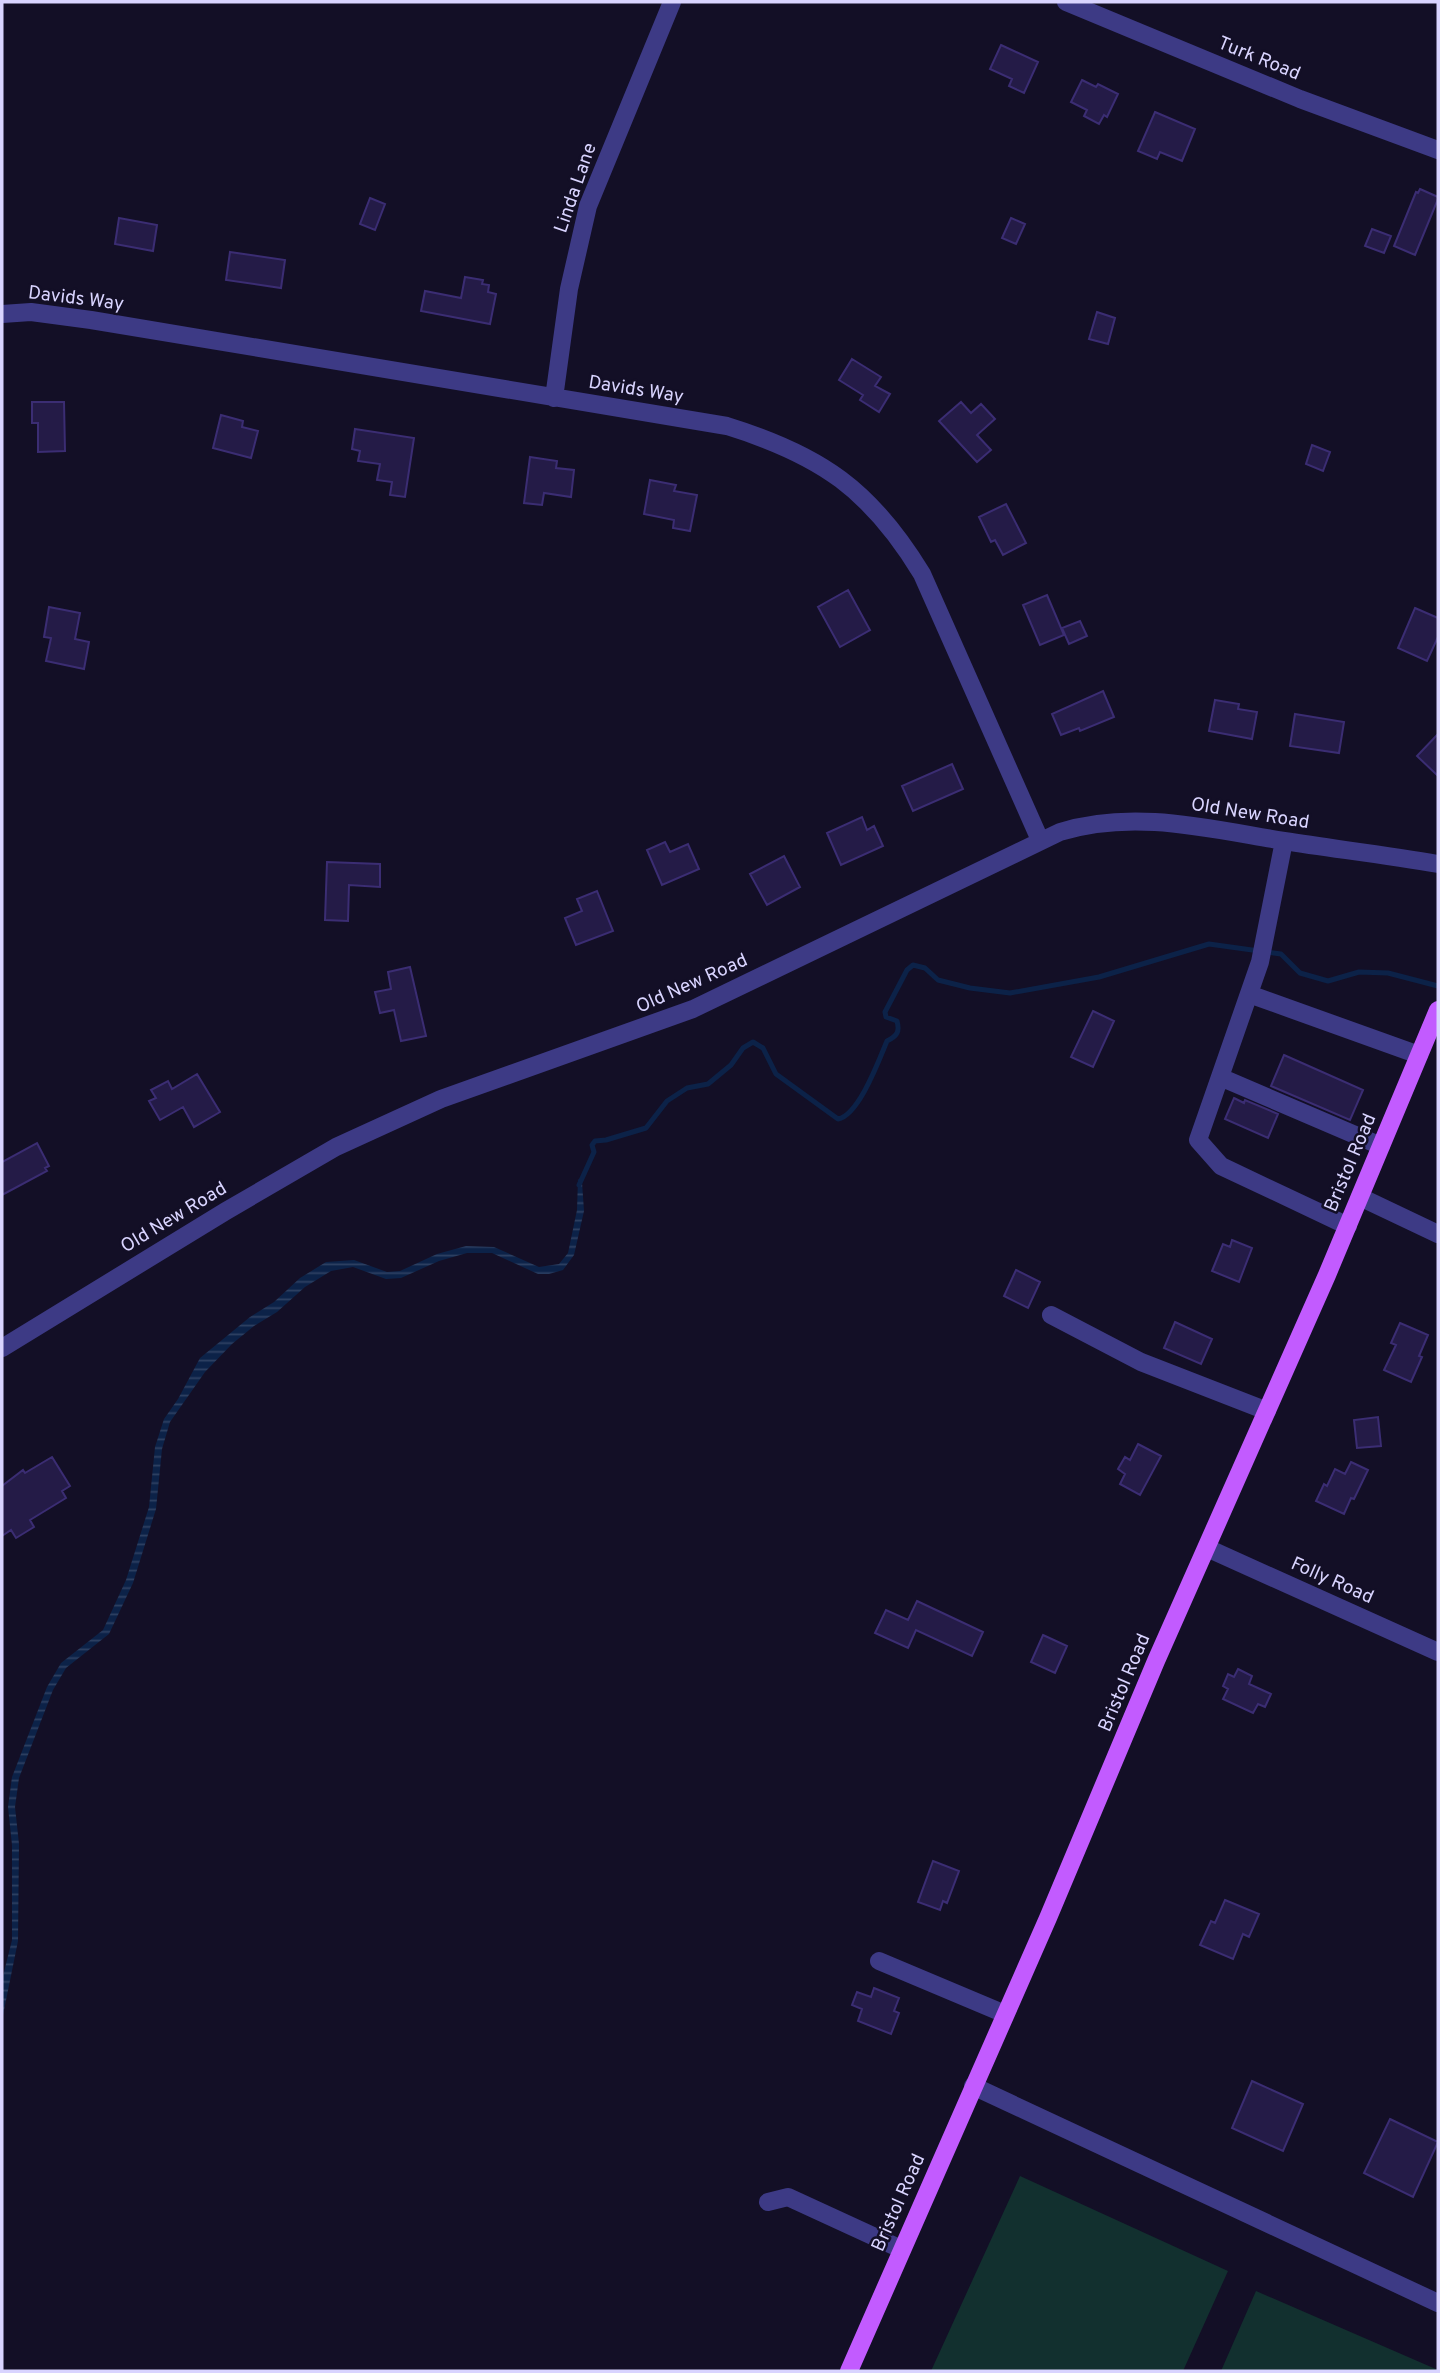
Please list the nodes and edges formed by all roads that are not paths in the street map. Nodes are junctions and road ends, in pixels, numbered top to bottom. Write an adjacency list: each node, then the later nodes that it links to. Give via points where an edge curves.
1 (672, 2): 5 (street, Linda Lane, via 588,206 569,289)
2 (1066, 2): 3 (street, Turk Road)
3 (1438, 150)
4 (2, 314): 5 (street, Davids Way, via 31,312 91,320)
5 (554, 398): 6 (street, Davids Way, via 727,426 783,445 849,484 902,541 922,574)
6 (1040, 840): 7 (street, Old New Road, via 1091,824 1131,821 1197,826); 18 (street, Old New Road, via 692,1009 441,1099 336,1147)
7 (1284, 841): 8 (street, Old New Road); 9 (street, via 1265,942)
8 (1438, 864)
9 (1249, 994): 11 (street); 12 (street)
10 (1438, 1010): 11 (main road, Bristol Road)
11 (1419, 1055): 13 (main road, Bristol Road)
12 (1220, 1077): 13 (street); 15 (street, via 1198,1140 1221,1166)
13 (1381, 1146): 14 (main road, Bristol Road)
14 (1360, 1197): 15 (main road, Bristol Road); 16 (street)
15 (1348, 1226): 19 (main road, Bristol Road)
16 (1438, 1234)
17 (1051, 1315): 19 (street, via 1141,1362)
18 (2, 1348)
19 (1267, 1411): 20 (main road, Bristol Road)
20 (1208, 1548): 21 (street, Folly Road); 23 (main road, Bristol Road)
21 (1438, 1652)
22 (879, 1961): 23 (street)
23 (1005, 2014): 24 (main road, Bristol Road)
24 (973, 2086): 26 (main road, Bristol Road); 27 (street)
25 (768, 2202): 26 (street, via 788,2197)
26 (901, 2249): 28 (main road, Bristol Road)
27 (1438, 2303)
28 (849, 2371)

